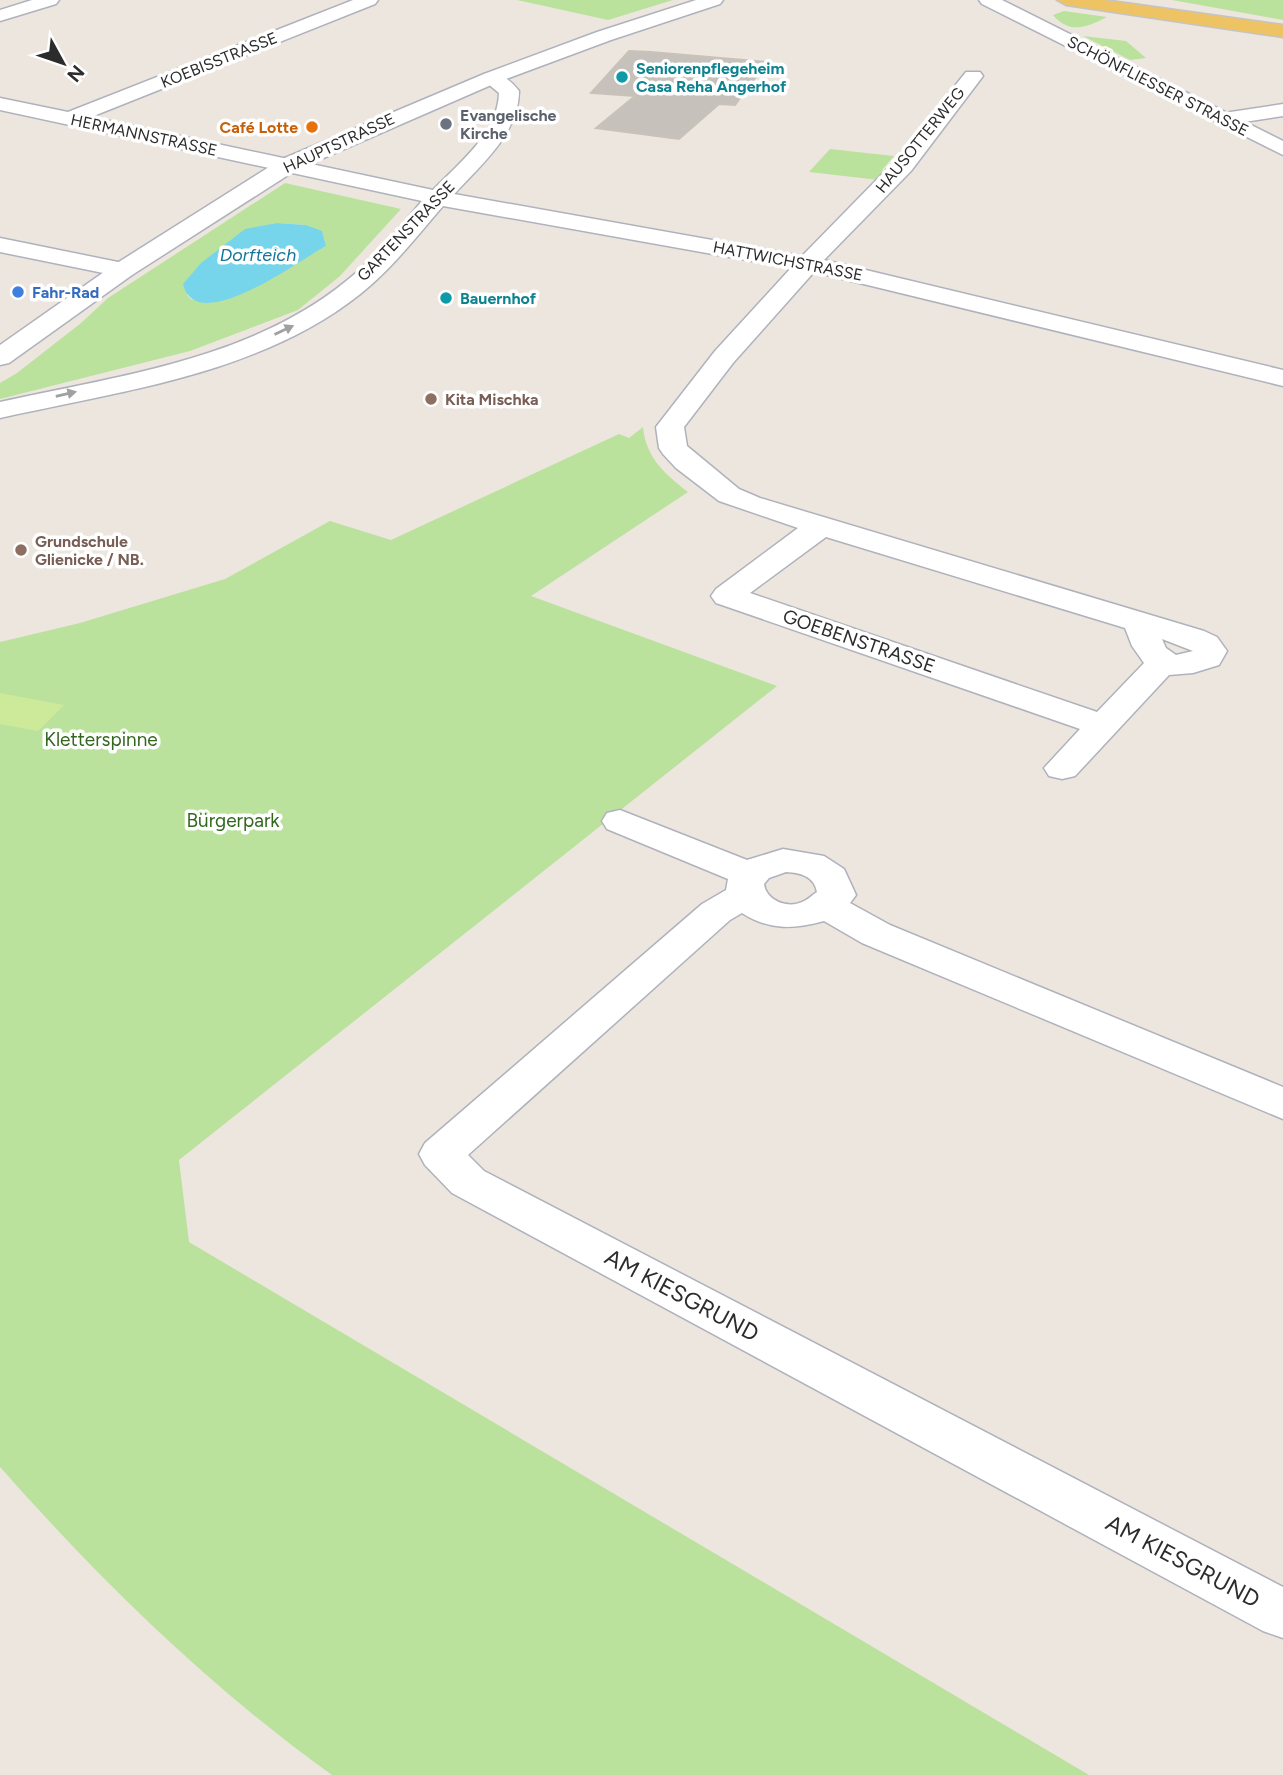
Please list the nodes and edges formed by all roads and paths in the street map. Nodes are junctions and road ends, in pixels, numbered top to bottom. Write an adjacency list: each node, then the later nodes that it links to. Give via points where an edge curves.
1 (50, 0): 7 (street)
2 (369, 0): 13 (street, KOEBISSTRASSE)
3 (714, 0): 10 (street, HAUPTSTRASSE)
4 (988, 0): 6 (street, SCHÖNFLIESSER STRASSE)
5 (1090, 4): 6 (street, SCHÖNFLIESSER STRASSE); 8 (main road)
6 (1048, 8): 14 (street, SCHÖNFLIESSER STRASSE)
7 (0, 16)
8 (1283, 31)
9 (973, 76): 19 (street, HAUSOTTERWEG, via 903,166)
10 (491, 78): 16 (street, HAUPTSTRASSE); 17 (street, GARTENSTRASSE, via 509,91 509,112)
11 (0, 104): 13 (street, HERMANNSTRASSE)
12 (1283, 110): 14 (street)
13 (69, 119): 16 (street, HERMANNSTRASSE)
14 (1224, 119): 15 (street, SCHÖNFLIESSER STRASSE)
15 (1283, 149)
16 (288, 165): 17 (street, HATTWICHSTRASSE); 20 (street, HAUPTSTRASSE)
17 (438, 198): 19 (street, HATTWICHSTRASSE); 23 (street, GARTENSTRASSE, one-way to 17, via 198,363 287,330 339,300)
18 (0, 245): 20 (street)
19 (808, 264): 22 (street, HATTWICHSTRASSE); 24 (street, via 724,357 670,426 673,448 729,495)
20 (122, 270): 21 (street, HAUPTSTRASSE)
21 (0, 358)
22 (1283, 378)
23 (0, 410)
24 (822, 525): 25 (street); 27 (street, GOEBENSTRASSE, via 727,596)
25 (1139, 621): 26 (street, via 1151,654); 26 (street, via 1192,638 1210,651 1196,663)
26 (1163, 662): 27 (street)
27 (1102, 725): 28 (street)
28 (1062, 768)
29 (620, 821): 30 (street)
30 (746, 885): 31 (street, via 758,909 781,916 807,916); 31 (street, AM KIESGRUND, via 763,864 806,862 836,881 837,895); 33 (street, AM KIESGRUND, via 441,1154 468,1182)
31 (828, 907): 32 (street, via 876,934)
32 (1283, 1104)
33 (1283, 1614)

